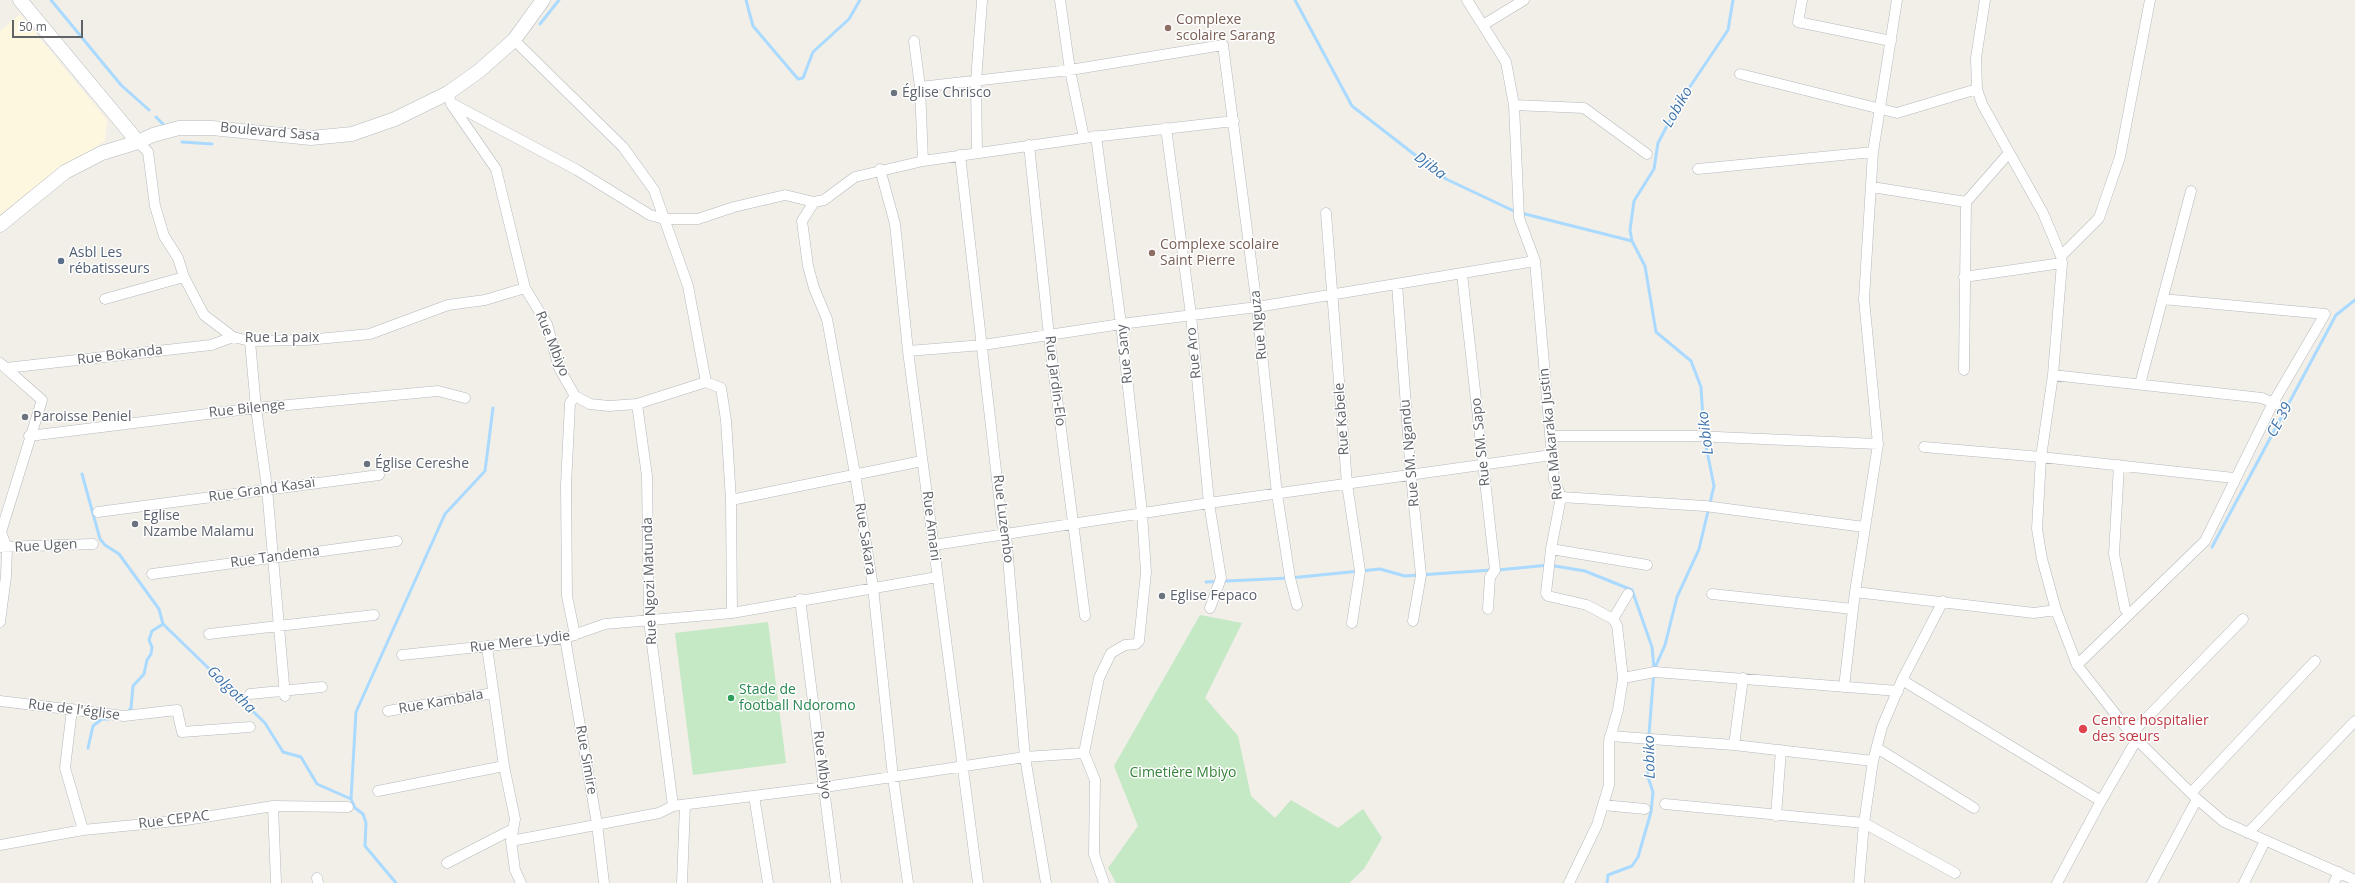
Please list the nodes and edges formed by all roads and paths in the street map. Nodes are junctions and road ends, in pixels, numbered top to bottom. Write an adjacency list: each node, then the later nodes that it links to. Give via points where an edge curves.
1 (20, 0): 27 (street)
2 (543, 0): 12 (street, Boulevard Sasa)
3 (1060, 0): 15 (street)
4 (1467, 0): 11 (street, Rue Makaraka Justin)
5 (1524, 0): 11 (street)
6 (1802, 0): 14 (street, via 1798,22)
7 (1897, 0): 14 (street)
8 (1985, 0): 19 (street, via 1976,58)
9 (2150, 0): 44 (street, via 2120,157 2099,218)
10 (982, 1): 17 (street)
11 (1483, 25): 21 (street, Rue Makaraka Justin, via 1506,62)
12 (514, 40): 20 (street, Boulevard Sasa); 42 (street, via 624,147 654,190)
13 (914, 41): 18 (street)
14 (1891, 41): 22 (street)
15 (1070, 70): 17 (street); 23 (street, Rue Nguza, via 1223,46); 26 (street)
16 (1740, 74): 22 (street)
17 (976, 81): 18 (street); 30 (street)
18 (920, 88): 34 (street)
19 (1977, 89): 22 (street, via 1897,113); 31 (street, via 1982,104)
20 (450, 98): 27 (street, Boulevard Sasa, via 352,134 310,138 212,128 179,128); 42 (street, via 650,215); 50 (street, Rue Mbiyo, via 496,169)
21 (1514, 105): 32 (street, via 1584,108); 45 (street, Rue Makaraka Justin, via 1519,218)
22 (1881, 109): 29 (street)
23 (1234, 120): 24 (street); 54 (street, Rue Nguza)
24 (1166, 128): 25 (street); 55 (street, Rue Aro)
25 (1096, 136): 26 (street); 56 (street, Rue Sany)
26 (1084, 138): 28 (street)
27 (138, 142): 43 (street, Boulevard Sasa, via 102,153 65,172); 47 (street, Rue La paix, via 148,152 157,214 164,236 178,258)
28 (1029, 146): 30 (street); 57 (street, Rue Jardin-Elo)
29 (1874, 152): 36 (street); 37 (street)
30 (977, 153): 33 (street)
31 (2009, 153): 40 (street); 44 (street, via 2043,213)
32 (1647, 154)
33 (960, 156): 34 (street); 60 (street, Rue Luzembo)
34 (923, 162): 35 (street)
35 (880, 169): 39 (street, via 855,177 824,200); 61 (street, Rue Amani, via 895,224)
36 (1698, 169)
37 (1872, 187): 40 (street); 74 (street, via 1864,299)
38 (2191, 191): 52 (street)
39 (814, 202): 42 (street, via 785,195 698,219); 81 (street, Rue Sakara, via 802,221 808,266 827,319)
40 (1966, 202): 48 (street)
41 (1326, 213): 51 (street, Rue Kabele)
42 (664, 219): 65 (street, via 688,286)
43 (0, 225)
44 (2061, 259): 48 (street); 64 (street)
45 (1535, 261): 46 (street); 73 (street, Rue Makaraka Justin)
46 (1462, 274): 49 (street); 79 (street, Rue SM. Sapo)
47 (184, 277): 53 (street); 58 (street, Rue La paix, via 204,316)
48 (1964, 277): 63 (street)
49 (1397, 284): 51 (street); 83 (street, Rue SM. Ngandu)
50 (525, 288): 59 (street, Rue La paix, via 485,300 448,305 370,334 307,340); 67 (street, Rue Mbiyo, via 547,324 559,368)
51 (1333, 295): 54 (street); 85 (street, Rue Kabele)
52 (2162, 299): 66 (street); 69 (street, via 2326,314)
53 (105, 300)
54 (1257, 307): 55 (street); 87 (street, Rue Nguza)
55 (1191, 315): 56 (street); 90 (street, Rue Aro)
56 (1122, 324): 57 (street); 92 (street, Rue Sany)
57 (1049, 336): 60 (street); 93 (street, Rue Jardin-Elo)
58 (233, 337): 59 (street, Rue La paix); 62 (street, Rue Bokanda, via 210,345)
59 (250, 341): 71 (street)
60 (983, 345): 61 (street); 95 (street, Rue Luzembo, via 1002,523)
61 (908, 351): 78 (street, Rue Amani)
62 (3, 365): 72 (street, via 42,400)
63 (1964, 370)
64 (2053, 375): 66 (street); 77 (street)
65 (706, 382): 70 (street); 89 (street, via 721,388 726,420)
66 (2140, 384): 69 (street, via 2262,398)
67 (575, 396): 70 (street, via 590,404); 128 (street, via 570,403 566,485 567,596)
68 (465, 398): 71 (street, Rue Bilenge, via 438,391)
69 (2274, 403): 84 (street)
70 (637, 404): 123 (street, Rue Ngozi Matunda, via 647,476)
71 (256, 408): 72 (street, Rue Bilenge); 86 (street)
72 (29, 436): 99 (street, via 2,532)
73 (1550, 436): 74 (street, via 1694,436); 76 (street, Rue Makaraka Justin)
74 (1878, 444): 94 (street)
75 (1924, 447): 77 (street)
76 (1552, 455): 79 (street); 88 (street, Rue Makaraka Justin, via 1554,479)
77 (2041, 457): 80 (street); 115 (street, via 2037,530)
78 (922, 461): 81 (street); 98 (street, Rue Amani)
79 (1484, 465): 83 (street); 113 (street, Rue SM. Sapo, via 1495,570 1490,577)
80 (2119, 465): 84 (street); 117 (street, via 2114,554 2125,609)
81 (855, 474): 89 (street); 105 (street, Rue Sakara)
82 (379, 475): 86 (street, Rue Grand Kasaï)
83 (1411, 475): 85 (street); 122 (street, Rue SM. Ngandu, via 1422,575)
84 (2234, 478): 117 (street, via 2205,541)
85 (1347, 484): 87 (street); 125 (street, Rue Kabele, via 1360,571)
86 (267, 488): 91 (street, Rue Grand Kasaï); 101 (street)
87 (1277, 494): 90 (street); 111 (street, Rue Nguza)
88 (1561, 497): 94 (street, via 1718,507); 100 (street, Rue Makaraka Justin)
89 (731, 500): 116 (street)
90 (1209, 503): 92 (street); 112 (street, Rue Aro, via 1220,583)
91 (98, 512)
92 (1142, 513): 93 (street); 153 (street, Rue Sany, via 1146,572 1139,641 1136,644 1125,645 1112,653 1099,678)
93 (1074, 523): 95 (street); 119 (street, Rue Jardin-Elo)
94 (1864, 527): 106 (street)
95 (1006, 534): 98 (street); 154 (street, Rue Luzembo)
96 (397, 541): 101 (street, Rue Tandema)
97 (92, 544): 99 (street, Rue Ugen)
98 (934, 545): 104 (street, Rue Amani)
99 (3, 547): 124 (street, via 6,576)
100 (1551, 549): 102 (street); 120 (street, Rue Makaraka Justin, via 1546,593 1548,596 1587,605)
101 (273, 557): 103 (street, Rue Tandema); 126 (street)
102 (1648, 565)
103 (152, 574)
104 (937, 577): 105 (street, Rue Mere Lydie); 157 (street, Rue Amani)
105 (873, 587): 109 (street, Rue Mere Lydie); 158 (street, Rue Sakara)
106 (1855, 592): 110 (street); 114 (street)
107 (1628, 594): 120 (street)
108 (1712, 594): 114 (street)
109 (800, 599): 116 (street, Rue Mere Lydie); 159 (street, Rue Mbiyo)
110 (1943, 601): 115 (street, via 2034,613); 136 (street)
111 (1296, 605)
112 (1210, 608)
113 (1488, 609)
114 (1853, 609): 138 (street)
115 (2056, 610): 133 (street)
116 (732, 613): 123 (street, Rue Mere Lydie)
117 (2129, 614): 133 (street)
118 (374, 615): 126 (street)
119 (1085, 616)
120 (1613, 619): 134 (street, via 1617,625)
121 (2243, 619): 149 (street)
122 (1413, 620)
123 (649, 621): 128 (street, Rue Mere Lydie, via 605,624); 168 (street, Rue Ngozi Matunda)
124 (0, 622)
125 (1352, 623)
126 (280, 626): 127 (street); 140 (street)
127 (209, 634)
128 (576, 635): 129 (street, Rue Mere Lydie)
129 (565, 638): 130 (street, Rue Mere Lydie); 174 (street, Rue Simire)
130 (487, 647): 131 (street, Rue Mere Lydie); 141 (street)
131 (402, 655)
132 (2315, 661): 162 (street)
133 (2077, 665): 149 (street)
134 (1623, 678): 135 (street, via 1655,672); 148 (street, via 1618,710)
135 (1743, 678): 138 (street); 150 (street)
136 (1902, 680): 139 (street); 163 (street)
137 (322, 687): 140 (street)
138 (1844, 687): 139 (street)
139 (1898, 691): 151 (street, via 1882,727)
140 (285, 693): 142 (street)
141 (493, 693): 145 (street, Rue Kambala); 156 (street)
142 (250, 694)
143 (0, 701): 144 (street, Rue de l'église)
144 (72, 708): 147 (street, Rue de l'église, via 124,716 177,710 182,732); 176 (street, via 65,768)
145 (388, 712)
146 (2355, 721): 177 (street)
147 (250, 727)
148 (1610, 736): 150 (street); 166 (street, via 1609,785)
149 (2134, 737): 162 (street); 163 (street)
150 (1734, 745): 152 (street)
151 (1877, 748): 155 (street); 170 (street)
152 (1781, 750): 155 (street); 172 (street)
153 (1084, 753): 154 (street); 194 (street, via 1095,780 1094,854)
154 (1025, 757): 157 (street); 193 (street, Rue Luzembo)
155 (1873, 761): 173 (street)
156 (504, 766): 160 (street); 175 (street, via 515,820)
157 (962, 766): 158 (street); 192 (street, Rue Amani)
158 (893, 777): 159 (street); 191 (street, Rue Sakara)
159 (825, 788): 161 (street); 190 (street, Rue Mbiyo)
160 (378, 791)
161 (754, 796): 165 (street); 189 (street)
162 (2194, 796): 177 (street, via 2224,822); 198 (street)
163 (2100, 801): 197 (street)
164 (1666, 804): 172 (street)
165 (685, 805): 168 (street); 188 (street)
166 (1603, 805): 171 (street); 195 (street, via 1597,825)
167 (273, 806): 169 (street, Rue CEPAC); 176 (street, Rue CEPAC, via 186,820); 185 (street)
168 (673, 806): 174 (street, via 659,813)
169 (348, 808)
170 (1974, 808)
171 (1645, 809)
172 (1776, 816): 173 (street)
173 (1864, 823): 183 (street); 196 (street)
174 (596, 824): 178 (street); 187 (street, Rue Simire)
175 (513, 829): 178 (street); 181 (street)
176 (83, 830): 180 (street, Rue CEPAC)
177 (2248, 833): 179 (street)
178 (511, 841): 186 (street, via 515,870)
179 (2265, 841): 182 (street); 199 (street)
180 (0, 845)
181 (447, 863)
182 (2339, 872): 184 (street); 200 (street)
183 (1955, 873)
184 (2355, 880)
185 (276, 883)
186 (521, 883)
187 (604, 883)
188 (682, 883)
189 (768, 883)
190 (836, 883)
191 (908, 883)
192 (978, 883)
193 (1046, 883)
194 (1104, 883)
195 (1569, 883)
196 (1859, 883)
197 (2058, 883)
198 (2152, 883)
199 (2244, 883)
200 (2334, 883)

